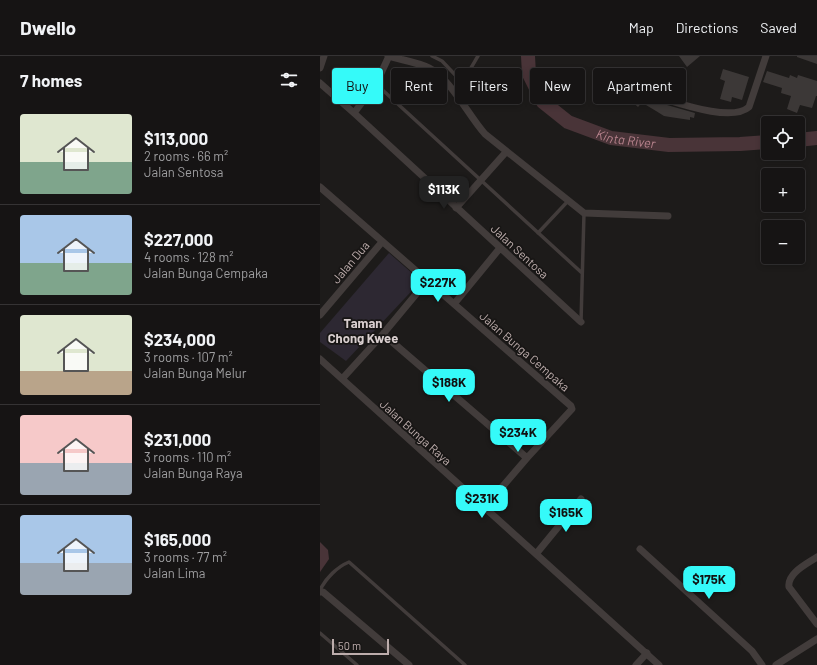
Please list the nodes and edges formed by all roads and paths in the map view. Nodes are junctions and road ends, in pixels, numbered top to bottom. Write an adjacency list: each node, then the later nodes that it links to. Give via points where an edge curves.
1 (324, 56): 6 (street)
2 (388, 56): 7 (street); 13 (street, via 429,68 442,77 484,134)
3 (432, 56): 4 (lane, via 442,61 459,79 464,77)
4 (478, 56)
5 (766, 56): 11 (street, via 749,107 743,111 706,111)
6 (320, 68)
7 (383, 68)
8 (320, 83): 12 (street, Jalan Sentosa)
9 (383, 90): 14 (lane)
10 (361, 104): 12 (street)
11 (682, 104)
12 (354, 113): 17 (street, Jalan Sentosa)
13 (506, 152): 14 (street); 16 (street)
14 (481, 180): 17 (street); 20 (lane)
15 (320, 187): 21 (street, Jalan Bunga Cempaka)
16 (568, 201): 18 (street); 20 (lane)
17 (456, 208): 22 (street, Jalan Sentosa)
18 (584, 213): 19 (street); 23 (lane)
19 (668, 216)
20 (538, 233): 23 (lane)
21 (382, 242): 24 (street, Jalan Bunga Cempaka); 26 (street, Jalan Dua)
22 (500, 248): 25 (street); 27 (street, Jalan Sentosa)
23 (582, 273): 27 (lane)
24 (427, 281): 25 (street, Jalan Bunga Cempaka); 28 (street)
25 (454, 304): 31 (street, Jalan Bunga Cempaka, via 571,406 572,409)
26 (320, 314)
27 (581, 322)
28 (383, 334): 30 (street); 31 (street)
29 (320, 359): 30 (street, Jalan Bunga Raya)
30 (342, 379): 33 (street, Jalan Bunga Raya)
31 (527, 458): 33 (street)
32 (581, 499): 35 (street)
33 (484, 508): 35 (street, Jalan Bunga Raya)
34 (640, 549): 47 (street, via 752,651)
35 (536, 554): 41 (street, Jalan Bunga Raya)
36 (817, 557): 38 (street, via 796,571 788,583)
37 (320, 591): 43 (street); 44 (lane, via 323,584 340,566 349,562)
38 (817, 624)
39 (320, 633): 42 (lane)
40 (817, 639): 48 (street)
41 (647, 653): 45 (street); 46 (street, Jalan Bunga Raya)
42 (357, 665)
43 (409, 665)
44 (465, 665)
45 (636, 665)
46 (658, 665)
47 (762, 665)
48 (776, 665)

